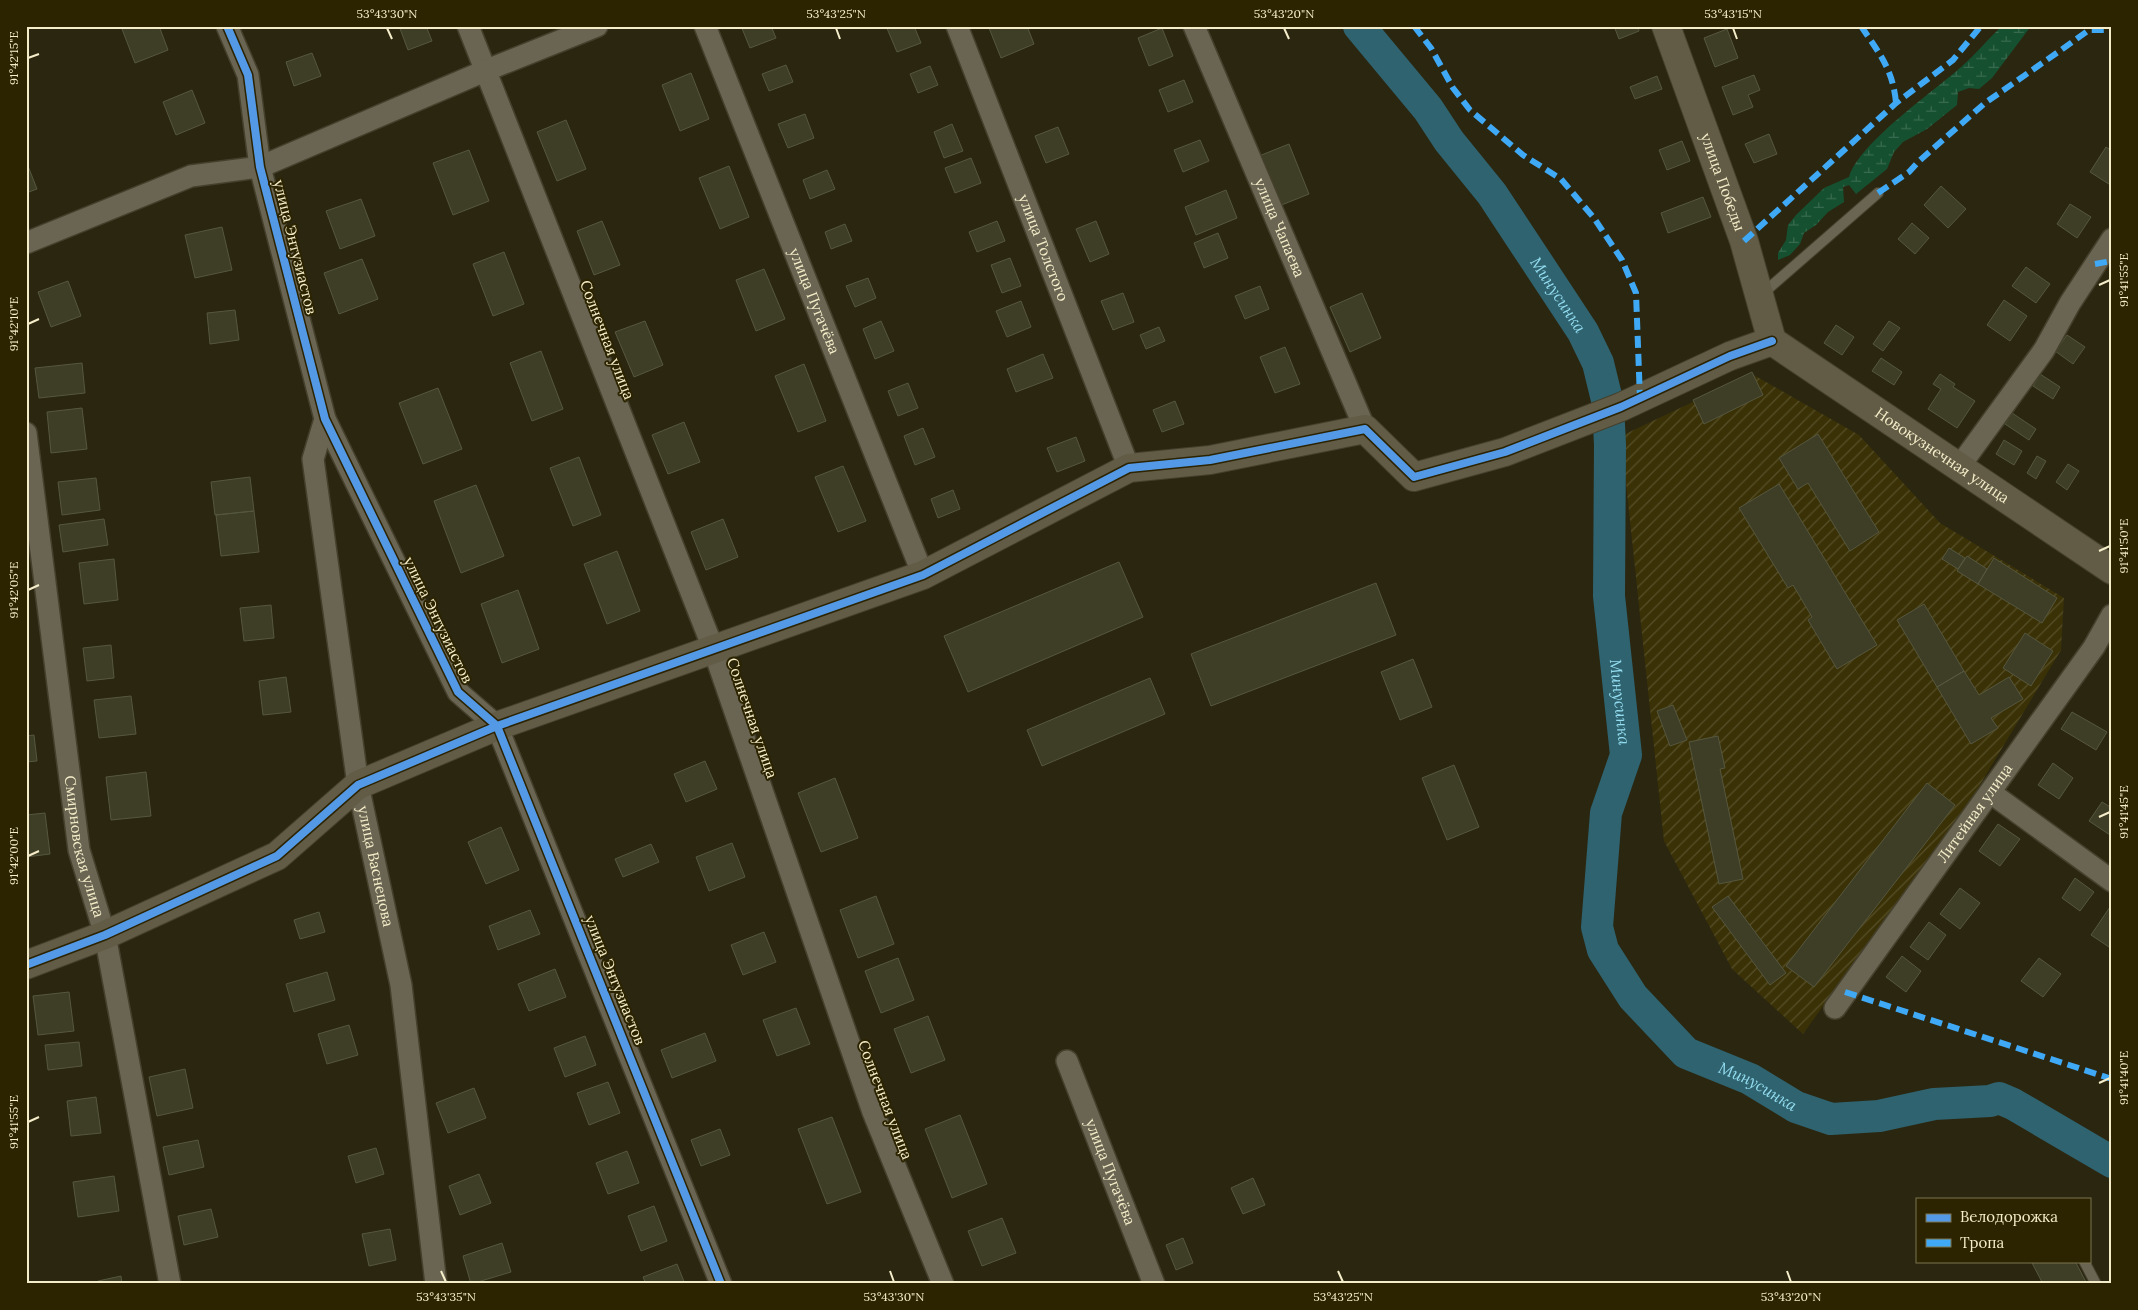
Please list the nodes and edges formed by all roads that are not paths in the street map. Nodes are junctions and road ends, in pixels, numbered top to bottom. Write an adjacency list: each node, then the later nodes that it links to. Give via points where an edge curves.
1 (227, 26): 9 (street, улица Энтузиастов, via 248,75)
2 (468, 26): 8 (street, Солнечная улица)
3 (597, 26): 8 (street)
4 (705, 26): 21 (street, улица Пугачёва)
5 (956, 26): 19 (street, улица Толстого)
6 (1194, 26): 16 (street, улица Чапаева)
7 (1666, 26): 13 (street, улица Победы, via 1744,241)
8 (487, 70): 9 (street); 23 (street, Солнечная улица)
9 (260, 167): 12 (street, via 191,176); 15 (street, улица Энтузиастов)
10 (1878, 192): 13 (lane)
11 (2111, 242): 18 (street, via 2070,303 2044,350)
12 (26, 243)
13 (1760, 296): 14 (street, улица Победы)
14 (1772, 341): 16 (street, via 1730,356 1621,407 1505,452 1414,477); 18 (street, Новокузнечная улица)
15 (325, 419): 24 (street, улица Энтузиастов, via 458,692); 25 (street, улица Васнецова, via 313,459)
16 (1365, 429): 19 (street, via 1210,460)
17 (26, 433): 28 (street, Смирновская улица, via 79,850)
18 (1959, 466): 20 (street, Новокузнечная улица)
19 (1129, 468): 21 (street)
20 (2112, 570)
21 (923, 575): 23 (street)
22 (2112, 615): 26 (street, Литейная улица, via 2094,647)
23 (713, 648): 24 (street); 36 (street, Солнечная улица, via 873,1112)
24 (497, 726): 25 (street); 35 (street, улица Энтузиастов)
25 (358, 786): 28 (street, via 277,856); 34 (street, улица Васнецова, via 401,985)
26 (1991, 793): 27 (street); 30 (street, Литейная улица)
27 (2112, 881)
28 (105, 935): 29 (street); 33 (street, Смирновская улица)
29 (26, 965)
30 (1835, 1008)
31 (1067, 1060): 37 (street, улица Пугачёва)
32 (2085, 1262): 38 (lane)
33 (170, 1284)
34 (436, 1284)
35 (721, 1284)
36 (943, 1284)
37 (1154, 1284)
38 (2096, 1284)

